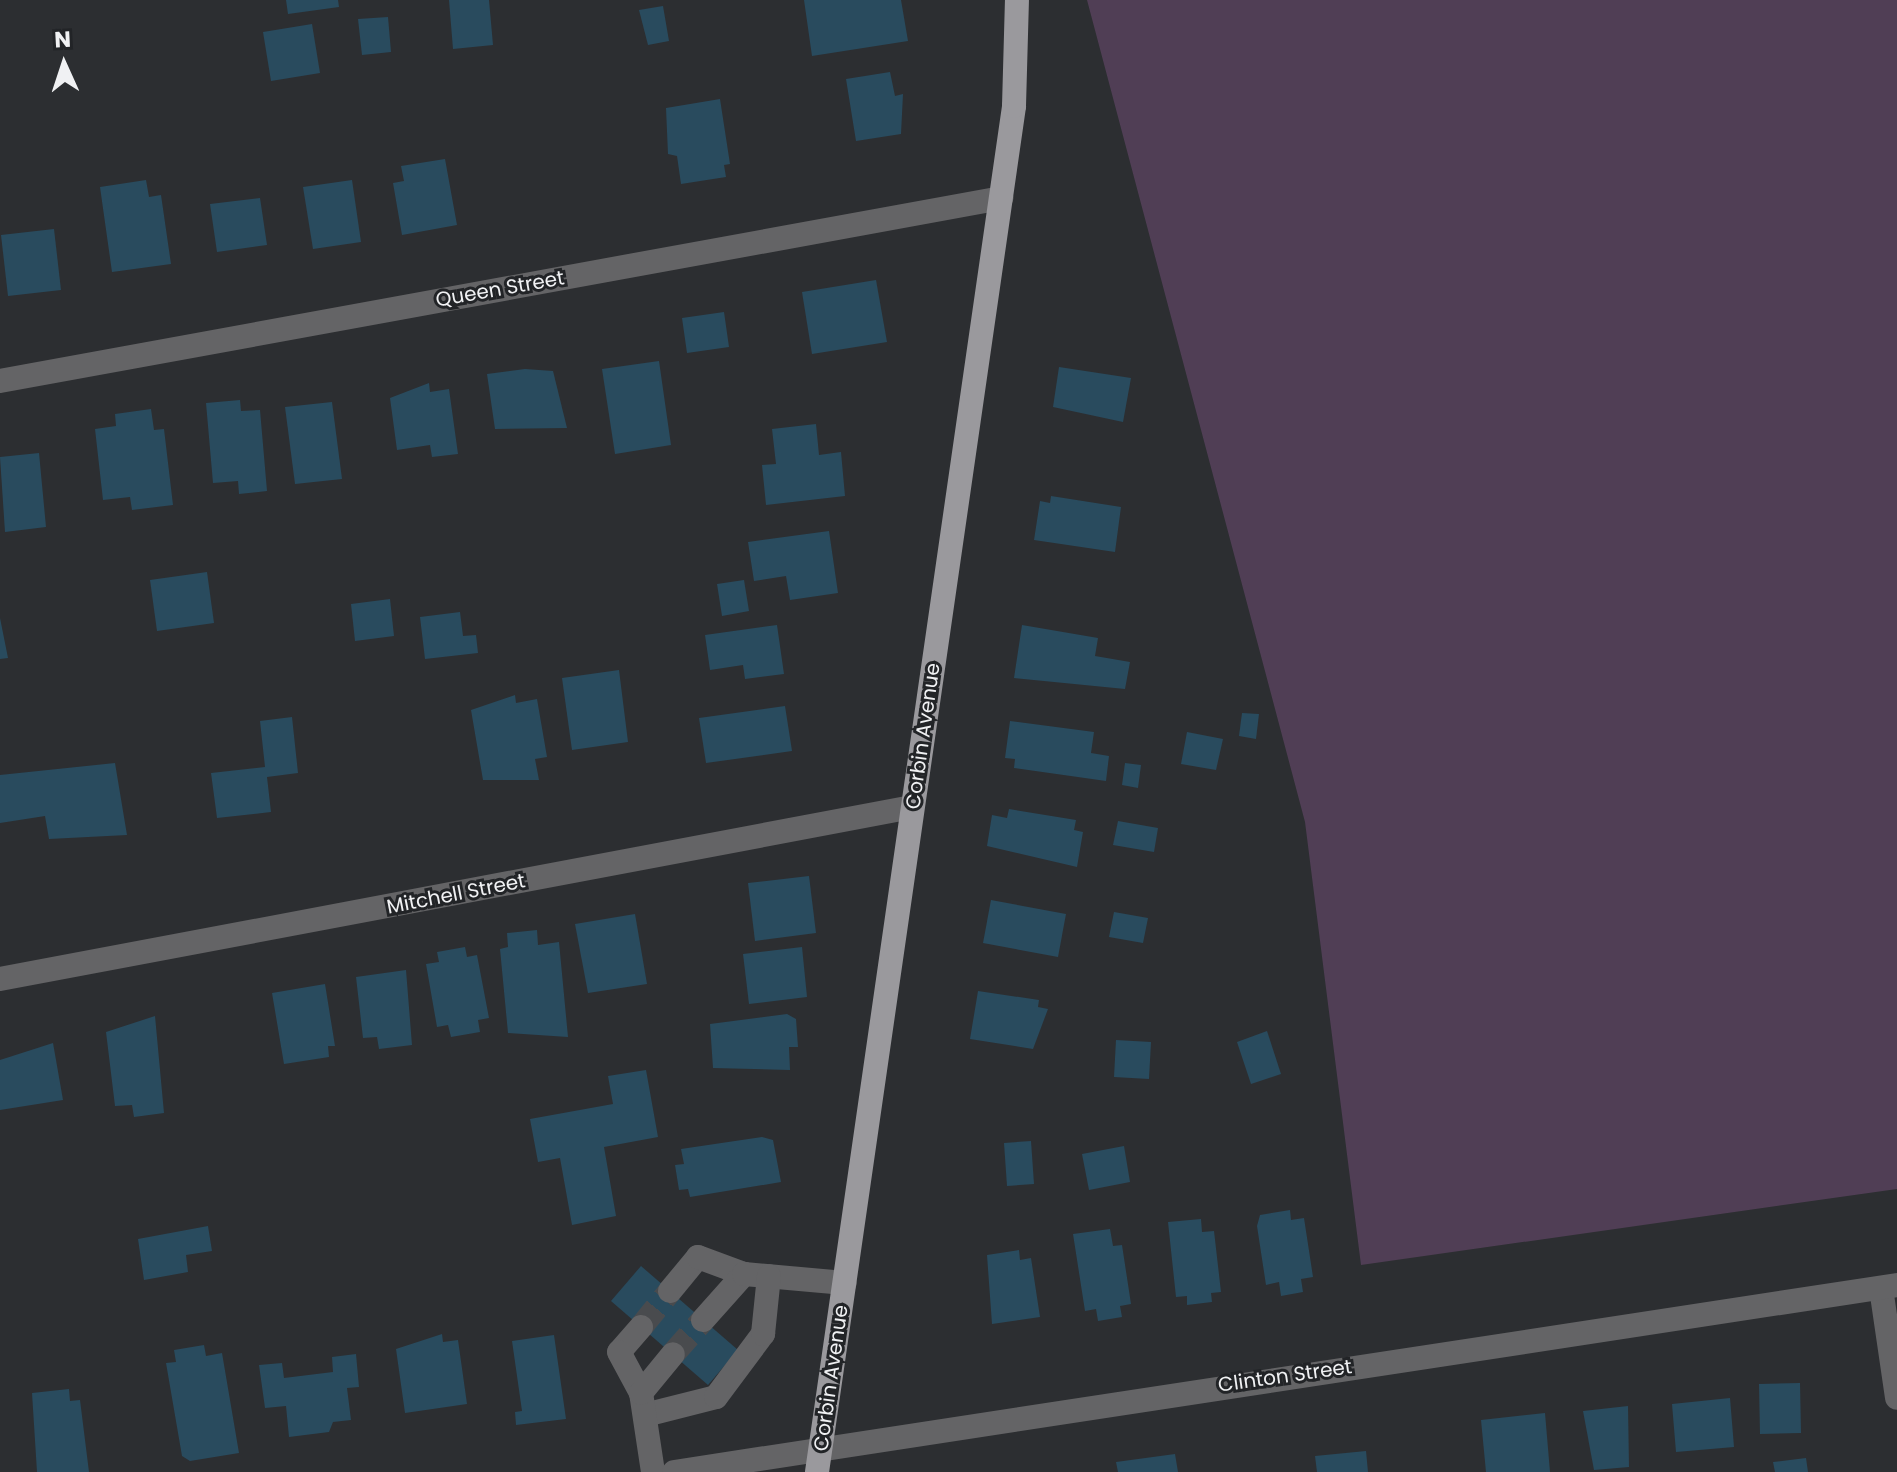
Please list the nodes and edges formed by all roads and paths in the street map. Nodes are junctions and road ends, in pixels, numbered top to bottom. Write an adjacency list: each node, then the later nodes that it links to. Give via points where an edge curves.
1 (1017, 0): 2 (main road, Corbin Avenue, via 1014,106)
2 (1001, 198): 3 (street, Queen Street); 4 (main road, Corbin Avenue)
3 (0, 381)
4 (912, 807): 5 (street, Mitchell Street); 8 (main road, Corbin Avenue)
5 (0, 979)
6 (744, 1274): 7 (street); 10 (street, via 698,1257); 11 (street)
7 (769, 1276): 8 (street); 15 (street, via 763,1334 716,1397)
8 (845, 1283): 16 (main road, Corbin Avenue)
9 (1889, 1286): 14 (street); 16 (street, Clinton Street)
10 (670, 1291)
11 (703, 1320)
12 (641, 1327): 15 (street, via 619,1352)
13 (673, 1354): 15 (street)
14 (1897, 1398)
15 (643, 1404): 17 (street)
16 (821, 1447): 18 (street, Clinton Street); 19 (main road, Corbin Avenue)
17 (653, 1472)
18 (674, 1472)
19 (817, 1472)

